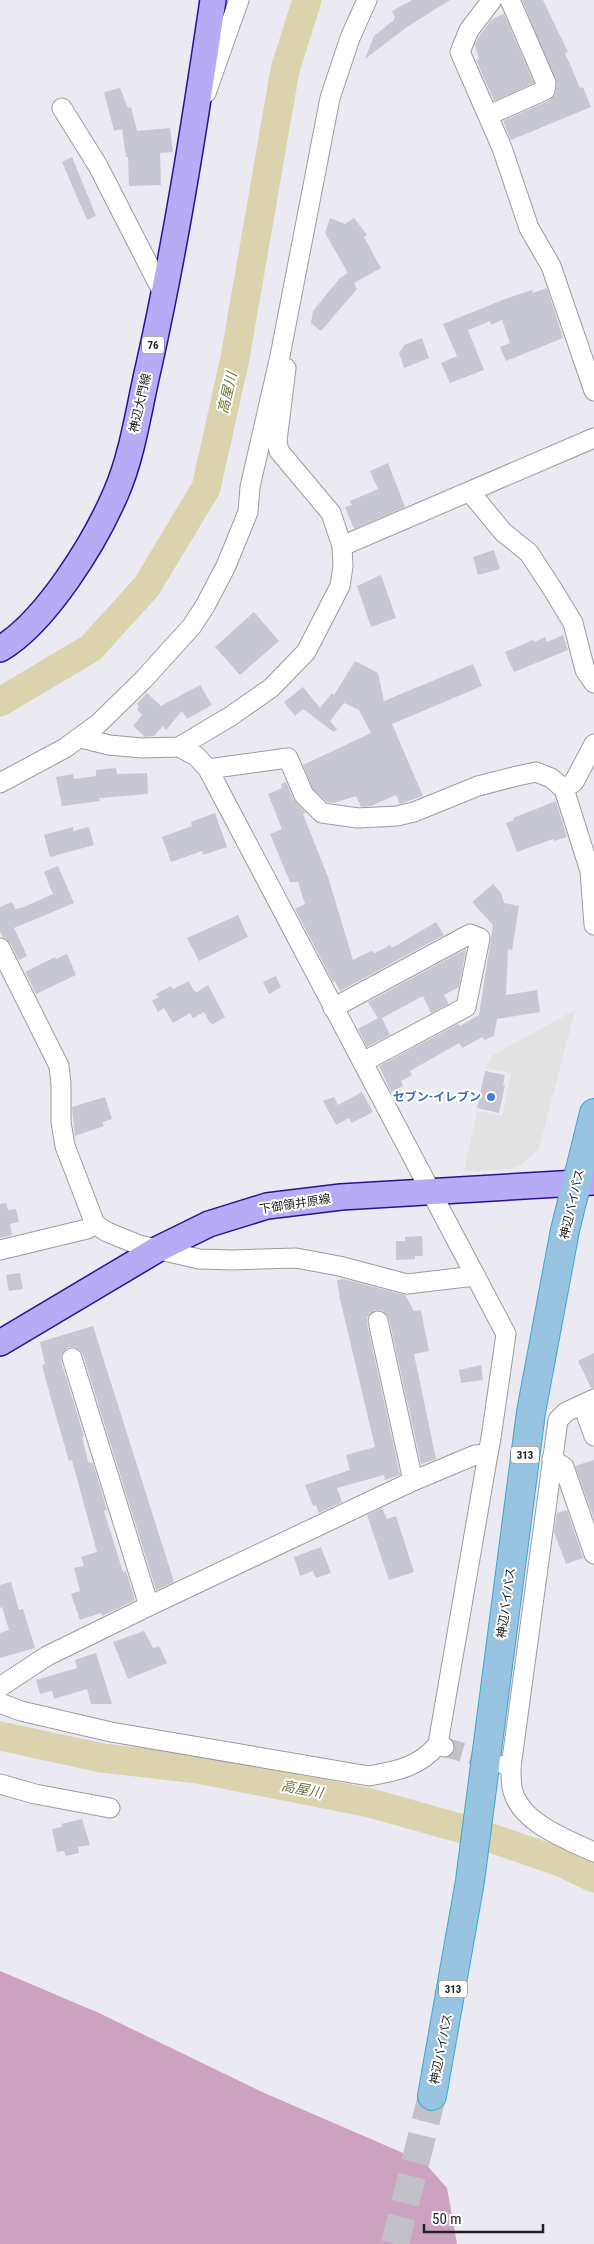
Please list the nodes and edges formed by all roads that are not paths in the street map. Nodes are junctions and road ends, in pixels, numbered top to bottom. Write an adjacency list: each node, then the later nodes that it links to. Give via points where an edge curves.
1 (213, 0): 6 (main road, 神辺大門線 / 76)
2 (239, 0): 6 (street, via 209,89)
3 (367, 0): 10 (street, via 330,98)
4 (492, 0): 8 (street, via 469,30 460,52)
5 (510, 0): 8 (street, via 546,82 545,90)
6 (197, 107): 9 (main road, 神辺大門線 / 76)
7 (62, 108): 9 (street, via 98,166)
8 (489, 116): 11 (street, via 530,228 551,266)
9 (164, 295): 15 (main road, 神辺大門線 / 76, via 117,492 93,540 54,598 11,643)
10 (280, 356): 14 (street, via 286,369 277,441 279,450 331,514); 17 (street, via 246,518 205,606 192,626 144,678)
11 (594, 391)
12 (594, 438): 13 (street)
13 (470, 492): 14 (street); 16 (street, via 503,532 529,553 540,569 573,623 585,670)
14 (342, 546): 19 (street, via 340,586 306,652 271,688)
15 (0, 649)
16 (594, 683)
17 (81, 738): 19 (street, via 109,745); 21 (street)
18 (594, 744): 22 (street, via 574,782)
19 (179, 747): 20 (street, via 196,756)
20 (208, 769): 22 (street, via 288,758 304,796 322,813 358,818 414,812 478,786 536,772 552,778); 25 (street)
21 (0, 783)
22 (564, 789): 23 (street, via 590,871)
23 (594, 925)
24 (0, 948): 30 (street, via 58,1066 60,1122 65,1146)
25 (333, 1008): 26 (street); 26 (street, via 470,934 480,938 466,1007)
26 (363, 1062): 29 (street)
27 (594, 1114): 28 (highway, 神辺バイパス / 313)
28 (585, 1183): 29 (main road, 下御領井原線); 49 (highway, 神辺バイパス / 313, via 531,1412 470,1881)
29 (433, 1193): 31 (main road, 下御領井原線, via 341,1197 267,1206 209,1224); 33 (street)
30 (96, 1224): 31 (street, via 107,1232); 32 (street)
31 (158, 1249): 33 (street, via 199,1259 296,1258 407,1284); 35 (main road, 下御領井原線)
32 (0, 1250)
33 (475, 1276): 39 (street, via 506,1334)
34 (378, 1321): 41 (street)
35 (0, 1343)
36 (72, 1358): 43 (street)
37 (589, 1402): 38 (street); 40 (street, via 566,1412 558,1420)
38 (594, 1436)
39 (488, 1454): 41 (street, via 475,1455); 45 (street, via 441,1745 417,1764 400,1771 369,1776 111,1732)
40 (552, 1459): 42 (street, via 564,1468); 48 (street, via 508,1766 514,1794 524,1810 541,1827)
41 (413, 1481): 43 (street)
42 (594, 1554)
43 (150, 1606): 44 (street, via 48,1656)
44 (0, 1687)
45 (0, 1703)
46 (0, 1784): 47 (street)
47 (110, 1808)
48 (594, 1852)
49 (432, 2096)

